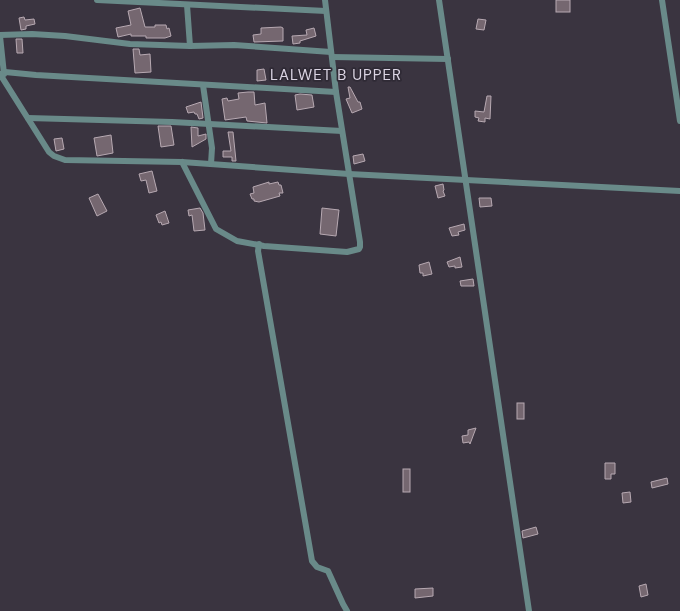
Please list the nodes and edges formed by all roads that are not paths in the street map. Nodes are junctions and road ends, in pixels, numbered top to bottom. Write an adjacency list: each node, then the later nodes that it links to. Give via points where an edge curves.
1 (97, 0): 5 (street)
2 (325, 0): 6 (street)
3 (439, 0): 10 (street)
4 (662, 0): 15 (street)
5 (188, 5): 6 (street); 8 (street)
6 (326, 11): 9 (street)
7 (0, 36): 8 (street, via 32,34 130,44); 11 (street)
8 (190, 46): 9 (street, via 234,45)
9 (331, 54): 10 (street); 13 (street)
10 (448, 59): 21 (street)
11 (2, 73): 12 (street); 14 (street)
12 (203, 85): 13 (street); 16 (street)
13 (336, 92): 17 (street)
14 (28, 118): 16 (street); 18 (street, via 48,152 65,160)
15 (680, 121)
16 (208, 124): 17 (street); 19 (street, via 212,148)
17 (342, 131): 20 (street)
18 (182, 162): 19 (street); 23 (street, via 216,229 237,241)
19 (211, 164): 20 (street)
20 (349, 174): 21 (street); 23 (street, via 359,249 347,252)
21 (466, 181): 22 (street); 25 (street)
22 (680, 191)
23 (259, 244): 24 (street, via 258,251 312,561 317,567 328,571)
24 (347, 611)
25 (529, 611)

